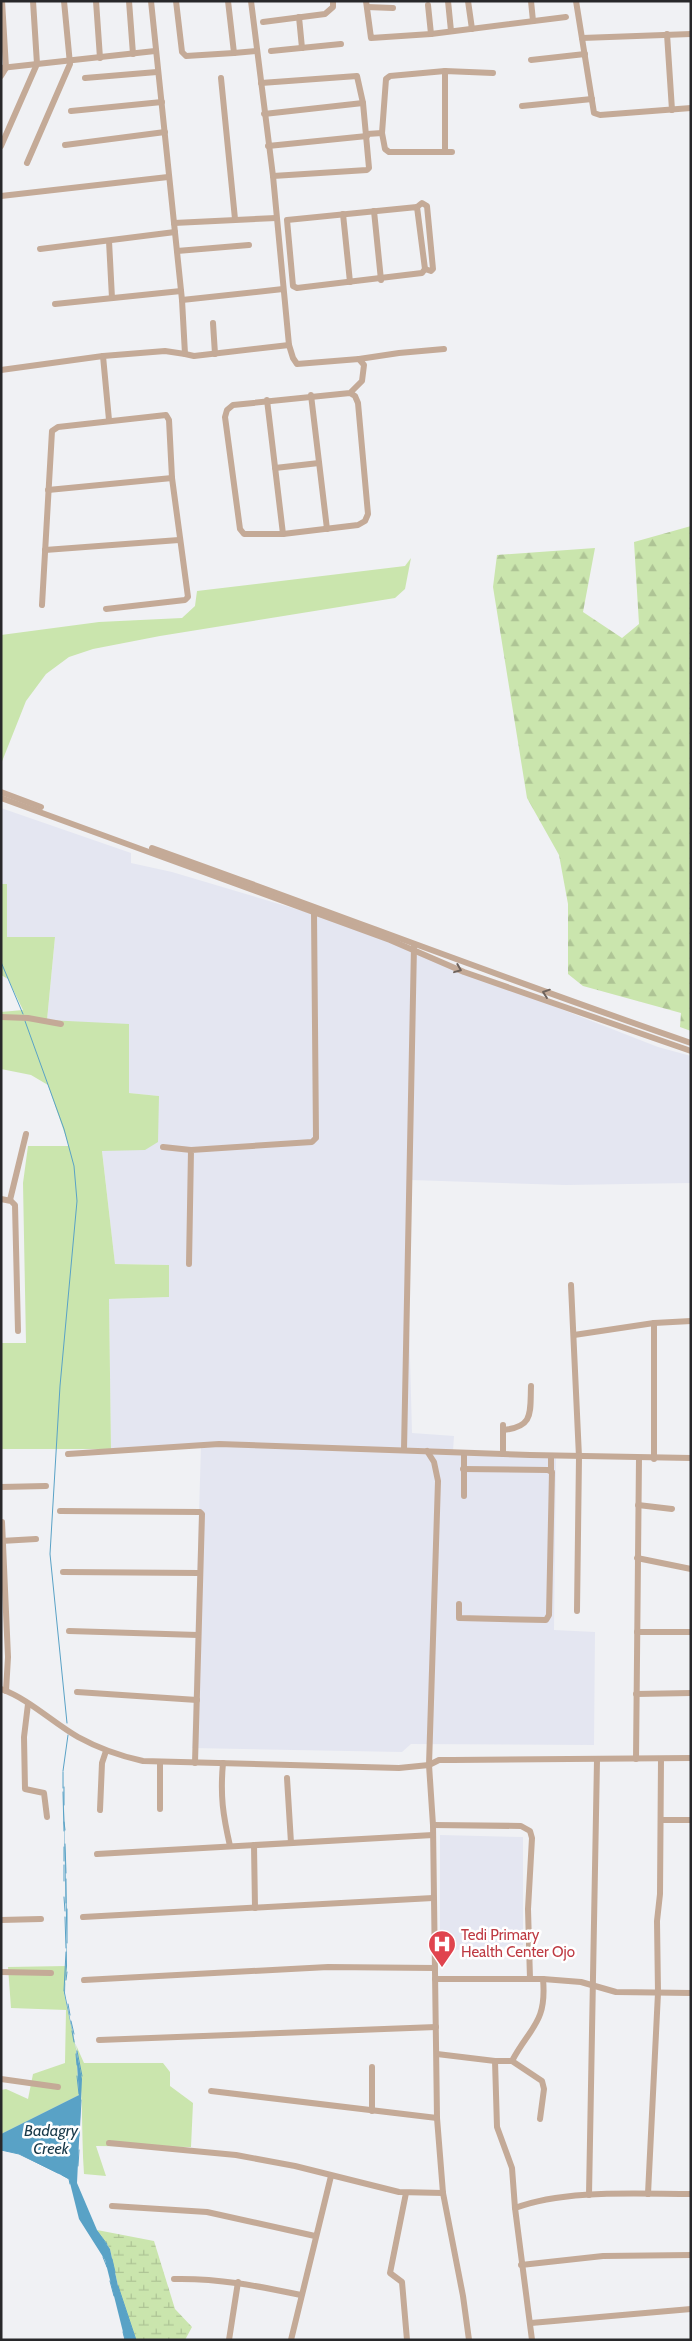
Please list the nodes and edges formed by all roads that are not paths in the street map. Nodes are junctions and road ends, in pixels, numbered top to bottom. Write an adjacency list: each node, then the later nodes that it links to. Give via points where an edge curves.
1 (2, 1): 40 (street)
2 (33, 1): 39 (street)
3 (64, 1): 38 (street)
4 (96, 1): 36 (street)
5 (129, 1): 34 (street)
6 (151, 1): 30 (street)
7 (176, 1): 33 (street, via 183,55)
8 (228, 1): 33 (street)
9 (251, 1): 31 (street)
10 (333, 1): 18 (street, via 333,7 324,14)
11 (448, 1): 23 (street)
12 (468, 1): 22 (street)
13 (531, 1): 20 (street)
14 (576, 1): 27 (street)
15 (366, 4): 17 (street); 24 (street, via 371,38)
16 (428, 4): 24 (street)
17 (393, 8)
18 (299, 17): 21 (street); 29 (street)
19 (566, 17): 20 (street)
20 (533, 21): 22 (street)
21 (263, 22)
22 (472, 29): 23 (street)
23 (451, 31): 24 (street)
24 (431, 34)
25 (667, 34): 26 (street); 27 (street); 53 (street)
26 (691, 34)
27 (582, 38): 35 (street)
28 (342, 44): 29 (street)
29 (302, 48): 32 (street)
30 (155, 51): 34 (street); 42 (street)
31 (257, 51): 33 (street); 47 (street)
32 (271, 51)
33 (234, 53)
34 (133, 54): 36 (street)
35 (585, 54): 37 (street); 48 (street)
36 (100, 58): 38 (street)
37 (532, 60)
38 (71, 61): 39 (street); 62 (street)
39 (37, 64): 40 (street); 60 (street)
40 (4, 68): 44 (street)
41 (445, 71): 43 (street); 57 (street, via 386,79); 57 (street, via 448,152 390,152 384,149)
42 (158, 72): 45 (street); 49 (street)
43 (493, 73)
44 (1, 76)
45 (85, 78)
46 (221, 78): 69 (street)
47 (261, 83): 50 (street, via 355,75 359,79); 55 (street)
48 (592, 99): 51 (street); 53 (street, via 597,115)
49 (162, 102): 54 (street); 56 (street)
50 (363, 103): 55 (street); 58 (street)
51 (522, 106)
52 (691, 108): 53 (street)
53 (672, 110)
54 (71, 111)
55 (264, 114): 61 (street)
56 (165, 132): 59 (street); 64 (street)
57 (382, 133): 58 (street)
58 (367, 135): 61 (street); 63 (street, via 367,170)
59 (65, 145)
60 (1, 146)
61 (268, 146): 63 (street)
62 (28, 163)
63 (272, 176): 68 (street)
64 (168, 177): 65 (street); 70 (street)
65 (1, 196)
66 (374, 211): 67 (street); 78 (street); 78 (street, via 417,207 425,269 419,275)
67 (343, 214): 76 (street, via 287,220); 79 (street)
68 (276, 218): 69 (street); 77 (street)
69 (235, 219): 70 (street)
70 (174, 223): 71 (street)
71 (175, 232): 72 (street); 75 (street)
72 (109, 241): 74 (street); 82 (street)
73 (249, 245): 75 (street)
74 (40, 249)
75 (177, 251): 81 (street)
76 (291, 266): 77 (street); 79 (street, via 294,288)
77 (282, 267): 80 (street)
78 (381, 280): 79 (street)
79 (350, 282)
80 (284, 289): 83 (street); 86 (street)
81 (181, 291): 82 (street); 83 (street)
82 (112, 298): 84 (street)
83 (182, 300): 88 (street)
84 (55, 304)
85 (213, 322): 89 (street)
86 (289, 345): 89 (street); 91 (street, via 297,364)
87 (444, 349): 91 (street)
88 (185, 354): 89 (street); 90 (street, via 165,351)
89 (216, 354)
90 (103, 356): 92 (street); 96 (street)
91 (359, 359): 93 (street, via 365,374)
92 (1, 370)
93 (350, 393): 94 (street); 101 (street, via 358,403 368,514 358,525)
94 (311, 395): 95 (street); 97 (street)
95 (267, 400): 98 (street); 102 (street, via 233,405 225,417 240,529 249,536)
96 (108, 420): 99 (street, via 168,417); 100 (street, via 58,427 52,432)
97 (319, 463): 98 (street); 101 (street)
98 (275, 468): 102 (street)
99 (172, 478): 100 (street); 103 (street)
100 (48, 490): 104 (street)
101 (327, 529): 102 (street)
102 (283, 534)
103 (179, 540): 104 (street); 106 (street, via 188,593 185,600)
104 (45, 550): 105 (street)
105 (42, 605)
106 (106, 609)
107 (1, 792): 110 (street)
108 (1, 798): 109 (street)
109 (314, 913): 110 (street); 119 (street, via 315,1140)
110 (414, 947): 111 (street); 112 (street, one-way to 112); 129 (street)
111 (506, 979): 112 (street); 115 (street, one-way to 111)
112 (504, 986): 116 (street)
113 (1, 1017): 114 (street)
114 (61, 1024)
115 (691, 1044)
116 (691, 1051)
117 (26, 1134): 121 (street)
118 (163, 1147): 119 (street)
119 (191, 1150): 122 (street)
120 (1, 1199): 121 (street)
121 (10, 1200): 126 (street, via 15,1205)
122 (188, 1264)
123 (572, 1285): 127 (street)
124 (691, 1321): 125 (street)
125 (654, 1323): 127 (street); 138 (street)
126 (18, 1331)
127 (574, 1335): 135 (street)
128 (531, 1386): 133 (street, via 527,1422 519,1428 503,1428)
129 (404, 1450): 130 (street); 132 (street, via 219,1444)
130 (427, 1451): 131 (street); 174 (street, via 434,1462 438,1481)
131 (464, 1453): 133 (street); 139 (street)
132 (68, 1454)
133 (503, 1454): 134 (street)
134 (550, 1456): 135 (street); 140 (street)
135 (578, 1457): 136 (street); 155 (street)
136 (639, 1458): 138 (street); 144 (street)
137 (691, 1458): 138 (street)
138 (654, 1459)
139 (463, 1469): 140 (street); 143 (street)
140 (550, 1471): 154 (street, via 553,1475 548,1618 542,1621 459,1618)
141 (46, 1486): 142 (street)
142 (1, 1487)
143 (464, 1496)
144 (638, 1505): 145 (street); 150 (street)
145 (672, 1509)
146 (60, 1511): 153 (street, via 200,1512)
147 (2, 1522): 149 (street)
148 (36, 1539): 149 (street)
149 (2, 1541): 160 (street, via 8,1657)
150 (637, 1558): 151 (street); 157 (street)
151 (691, 1569)
152 (64, 1572): 153 (street)
153 (199, 1573): 159 (street)
154 (459, 1604)
155 (577, 1611)
156 (69, 1631): 159 (street)
157 (636, 1632): 158 (street); 162 (street)
158 (691, 1632)
159 (198, 1636): 164 (street)
160 (4, 1690): 165 (street)
161 (77, 1692): 164 (street)
162 (636, 1694): 163 (street); 169 (street)
163 (691, 1694)
164 (197, 1700): 172 (street)
165 (28, 1704): 166 (street); 178 (street, via 24,1737 25,1789 44,1793)
166 (106, 1751): 171 (street); 177 (street, via 102,1763)
167 (661, 1758): 168 (street); 169 (street); 179 (street)
168 (691, 1758)
169 (636, 1759): 170 (street)
170 (597, 1760): 174 (street, via 439,1760); 199 (street)
171 (160, 1762): 172 (street); 176 (street)
172 (195, 1763): 173 (street)
173 (223, 1763): 174 (street); 185 (street, via 222,1816)
174 (429, 1766): 181 (street)
175 (287, 1778): 183 (street)
176 (160, 1809)
177 (100, 1810)
178 (47, 1816)
179 (662, 1820): 180 (street); 200 (street, via 657,1921)
180 (691, 1820)
181 (433, 1826): 182 (street); 198 (street, via 521,1826 530,1832)
182 (433, 1835): 183 (street); 187 (street)
183 (291, 1843): 184 (street)
184 (254, 1845): 185 (street); 188 (street)
185 (230, 1846): 186 (street)
186 (97, 1854)
187 (433, 1898): 188 (street); 192 (street)
188 (256, 1908): 189 (street)
189 (84, 1917)
190 (41, 1919): 191 (street)
191 (1, 1920)
192 (435, 1968): 195 (street); 197 (street, via 328,1967)
193 (1, 1972): 194 (street)
194 (51, 1973)
195 (435, 1979): 198 (street); 202 (street)
196 (543, 1979): 198 (street); 199 (street); 206 (street, via 544,2003 540,2016)
197 (84, 1980)
198 (530, 1980)
199 (593, 1986): 200 (street, via 609,1991); 220 (street)
200 (658, 1993): 201 (street); 218 (street)
201 (691, 1993)
202 (436, 2027): 203 (street); 204 (street)
203 (99, 2040)
204 (437, 2054): 205 (street); 212 (street)
205 (495, 2061): 206 (street); 222 (street, via 498,2127 512,2168)
206 (512, 2061): 213 (street, via 542,2081)
207 (372, 2067): 211 (street)
208 (1, 2079): 209 (street)
209 (58, 2087)
210 (211, 2091): 211 (street)
211 (372, 2111): 212 (street)
212 (437, 2118): 217 (street)
213 (540, 2119)
214 (109, 2143): 215 (street, via 236,2155)
215 (331, 2176): 216 (street); 223 (street)
216 (406, 2193): 217 (street); 233 (street, via 390,2273 402,2282)
217 (443, 2193): 234 (street)
218 (648, 2194): 219 (street); 220 (street)
219 (691, 2194)
220 (589, 2195): 222 (street, via 532,2202)
221 (112, 2206): 223 (street, via 207,2212)
222 (514, 2208): 225 (street)
223 (315, 2236): 228 (street)
224 (691, 2255): 225 (street, via 603,2256)
225 (522, 2265): 230 (street)
226 (174, 2279): 227 (street)
227 (238, 2282): 228 (street); 231 (street)
228 (300, 2294): 232 (street)
229 (691, 2309): 230 (street)
230 (531, 2324): 235 (street)
231 (229, 2340)
232 (291, 2340)
233 (407, 2340)
234 (469, 2340)
235 (532, 2340)

